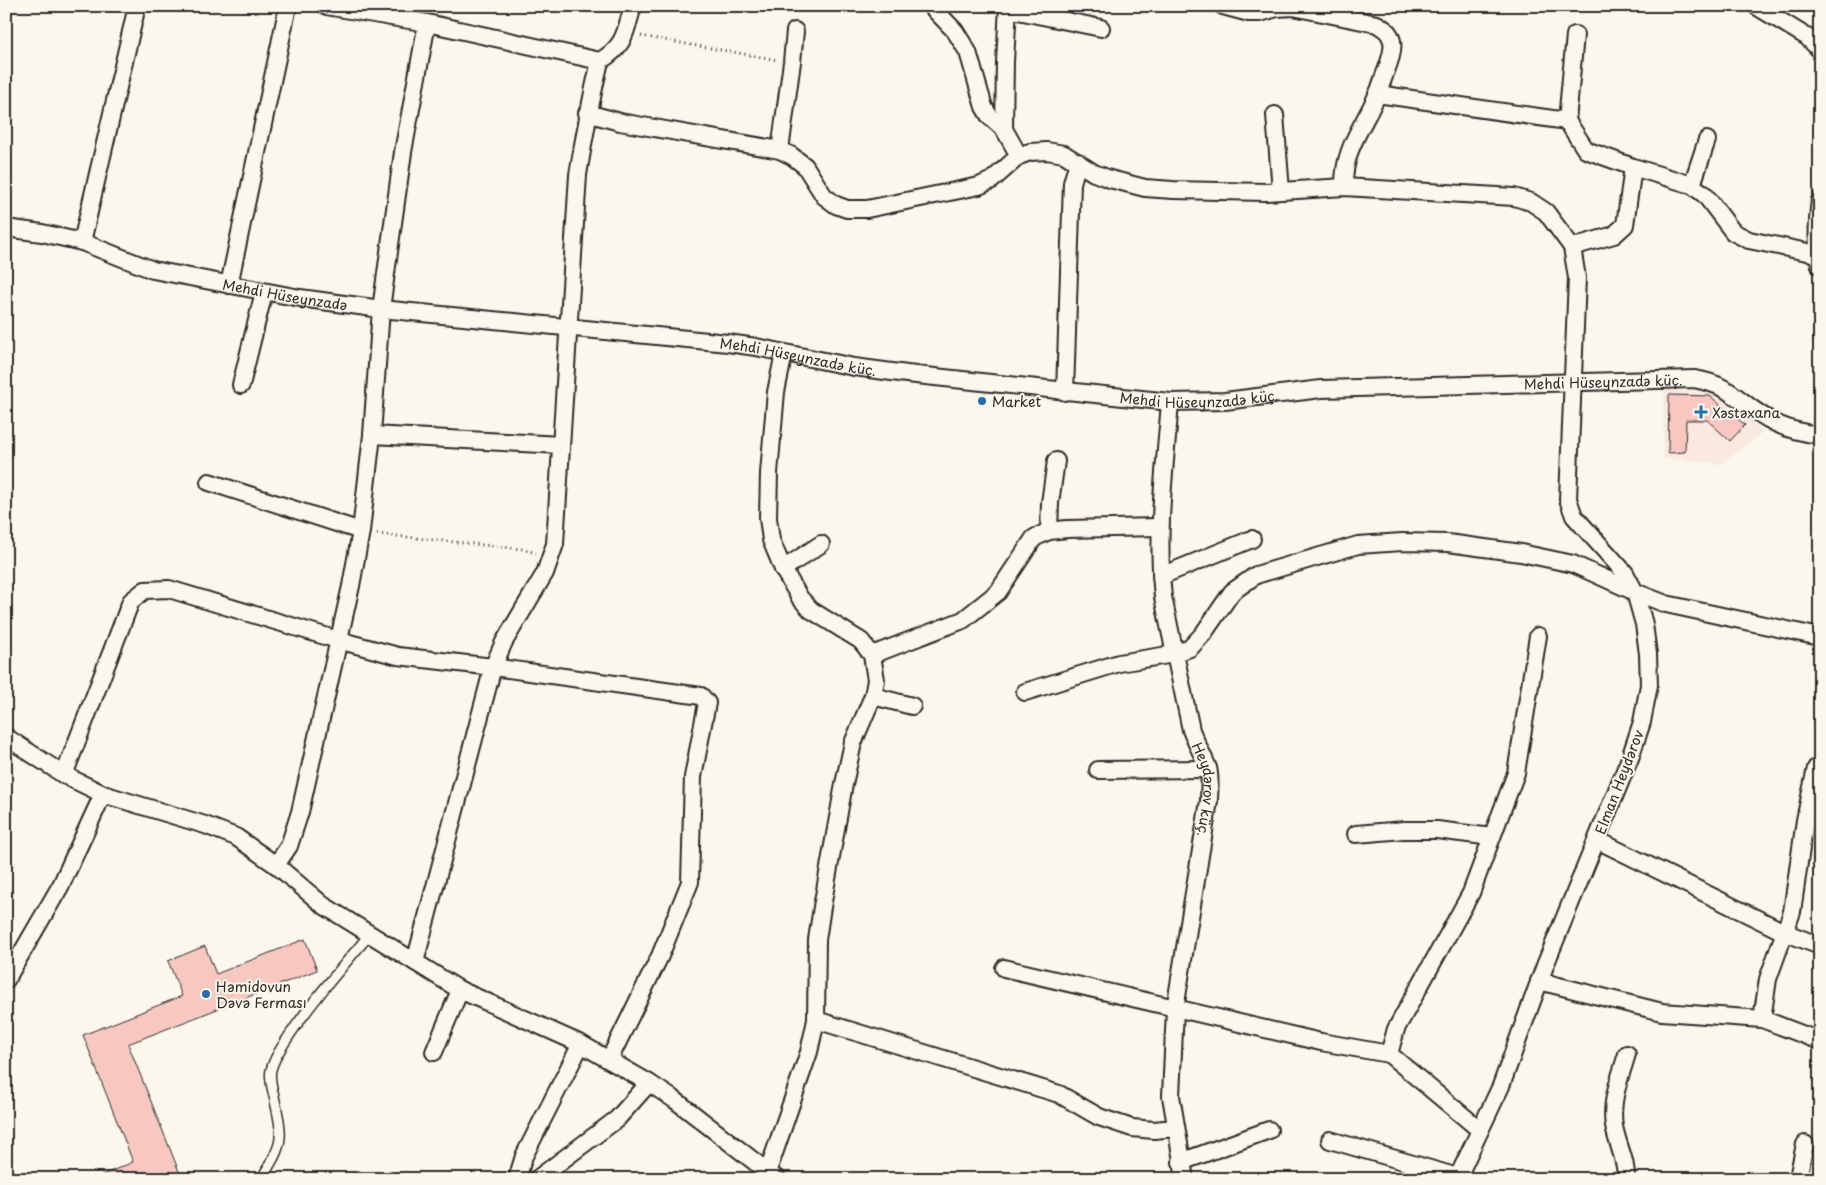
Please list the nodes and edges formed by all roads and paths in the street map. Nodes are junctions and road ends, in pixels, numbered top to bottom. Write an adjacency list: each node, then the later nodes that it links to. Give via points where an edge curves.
1 (137, 6): 33 (street)
2 (288, 6): 36 (street)
3 (326, 6): 8 (street)
4 (633, 6): 13 (street)
5 (931, 6): 22 (street, via 955,31 968,52 984,107)
6 (1223, 6): 18 (street, via 1249,13 1293,7 1378,24 1388,31 1392,42)
7 (1756, 6): 15 (street, via 1807,36)
8 (351, 8): 10 (street)
9 (1008, 8): 11 (street); 22 (street)
10 (428, 23): 16 (street); 38 (street, via 402,152)
11 (1101, 28)
12 (795, 31): 17 (street)
13 (626, 33): 16 (street, via 616,50); 17 (path)
14 (1575, 35): 21 (street)
15 (1820, 50)
16 (600, 61): 19 (street)
17 (792, 62): 24 (street)
18 (1377, 94): 21 (street); 29 (street, via 1358,128 1348,156)
19 (587, 114): 24 (street); 39 (street, via 578,175)
20 (1274, 115): 30 (street)
21 (1568, 122): 27 (street, via 1586,150)
22 (1004, 129): 25 (street)
23 (1707, 140): 28 (street)
24 (780, 150): 25 (street, via 805,166 824,196 847,210 867,209 979,186 992,180)
25 (1019, 156): 26 (street, via 1047,151 1064,154)
26 (1078, 162): 30 (street, via 1094,173 1145,188); 43 (street, via 1072,183)
27 (1633, 167): 28 (street); 34 (street, via 1625,225 1614,235)
28 (1692, 185): 35 (street, via 1705,195 1733,232 1749,240)
29 (1344, 187): 30 (street); 34 (street, via 1514,197 1531,202 1546,212)
30 (1281, 191)
31 (1820, 200): 35 (street, via 1817,229)
32 (6, 228): 33 (street, Mehdi Hüseynzadə)
33 (82, 242): 36 (street, Mehdi Hüseynzadə, via 153,270)
34 (1572, 247): 41 (street, Elman Heydərov, via 1577,278)
35 (1819, 260)
36 (229, 285): 37 (street, Mehdi Hüseynzadə)
37 (264, 292): 38 (street, Mehdi Hüseynzadə); 42 (street)
38 (382, 308): 39 (street, Mehdi Hüseynzadə); 45 (street)
39 (569, 328): 40 (street, Mehdi Hüseynzadə küç., via 728,343); 47 (street)
40 (784, 352): 43 (street, Mehdi Hüseynzadə küç., via 863,368); 56 (street, via 776,392 768,518 771,540)
41 (1574, 382): 44 (street, Mehdi Hüseynzadə küç., via 1321,389 1225,400); 46 (street, Mehdi Hüseynzadə küç., via 1694,379 1708,382 1731,392 1767,419 1797,432); 58 (street, Elman Heydərov, via 1568,499 1574,516 1626,573)
42 (241, 385)
43 (1065, 392): 44 (street, Mehdi Hüseynzadə küç.)
44 (1170, 402): 50 (street, Heydərov küç.)
45 (372, 435): 47 (street); 52 (street)
46 (1820, 435)
47 (561, 445): 55 (street, via 557,528)
48 (1056, 461): 51 (street)
49 (209, 482): 52 (street)
50 (1159, 527): 51 (street); 57 (street, Heydərov küç.)
51 (1049, 530): 63 (street, via 1034,538 998,592 963,620)
52 (361, 531): 55 (path, via 522,549); 61 (street)
53 (1252, 539): 57 (street)
54 (821, 544): 56 (street)
55 (551, 557): 64 (street, via 538,586 504,642)
56 (783, 569): 63 (street, via 811,610 861,641)
57 (1160, 576): 62 (street, Heydərov küç.)
58 (1635, 592): 60 (street, via 1666,604); 62 (street, via 1573,564 1521,553 1448,543 1358,545 1256,575 1232,592 1190,648); 76 (street, Elman Heydərov, via 1645,631 1649,685 1642,722 1630,758)
59 (1538, 636): 75 (street, via 1516,773)
60 (1820, 636)
61 (338, 640): 64 (street, via 398,656); 72 (street, via 169,589 145,590 131,601); 77 (street, via 300,812 288,846)
62 (1174, 654): 65 (street, via 1119,663); 70 (street, Heydərov küç., via 1191,730)
63 (872, 656): 66 (street, via 876,680)
64 (494, 667): 81 (street); 94 (street, via 701,696 707,703 693,777 690,882 660,956)
65 (1025, 692)
66 (873, 696): 67 (street); 88 (street, via 851,751 822,907 817,940)
67 (912, 706)
68 (6, 737): 72 (street)
69 (1816, 768): 78 (street, via 1792,912)
70 (1208, 769): 71 (street); 86 (street, Heydərov küç., via 1209,801)
71 (1098, 770)
72 (64, 775): 73 (street)
73 (103, 794): 77 (street, via 236,837); 83 (street, via 61,885)
74 (1356, 834): 75 (street, via 1437,830)
75 (1492, 837): 92 (street, via 1472,892 1396,1029)
76 (1597, 840): 78 (street); 84 (street, Elman Heydərov)
77 (276, 865): 79 (street, via 323,905)
78 (1784, 932): 80 (street); 87 (street, via 1768,979)
79 (370, 934): 81 (street); 104 (lane, via 306,1011 275,1058 270,1071 281,1139)
80 (1820, 946)
81 (415, 962): 85 (street)
82 (1004, 968): 86 (street)
83 (6, 980)
84 (1540, 981): 87 (street, via 1662,1012); 98 (street, Elman Heydərov, via 1501,1086)
85 (460, 990): 90 (street); 91 (street)
86 (1175, 1009): 92 (street); 96 (street, Heydərov küç., via 1171,1096)
87 (1762, 1019): 89 (street)
88 (816, 1020): 96 (street, via 1059,1094 1099,1117 1132,1128); 102 (street)
89 (1820, 1041)
90 (581, 1044): 94 (street); 105 (street, via 524,1156)
91 (434, 1052)
92 (1389, 1054): 98 (street)
93 (1627, 1054): 108 (street, via 1613,1111)
94 (610, 1060): 95 (street)
95 (649, 1083): 102 (street); 106 (street, via 617,1118)
96 (1175, 1128): 101 (street, Heydərov küç.)
97 (1269, 1130): 101 (street)
98 (1480, 1130): 103 (street, Elman Heydərov)
99 (1330, 1140): 103 (street)
100 (1805, 1144): 109 (street, via 1799,1173)
101 (1181, 1162): 107 (street, Heydərov küç.)
102 (772, 1175)
103 (1458, 1178)
104 (262, 1179)
105 (517, 1179)
106 (537, 1179)
107 (1185, 1179)
108 (1626, 1179)
109 (1802, 1179)

